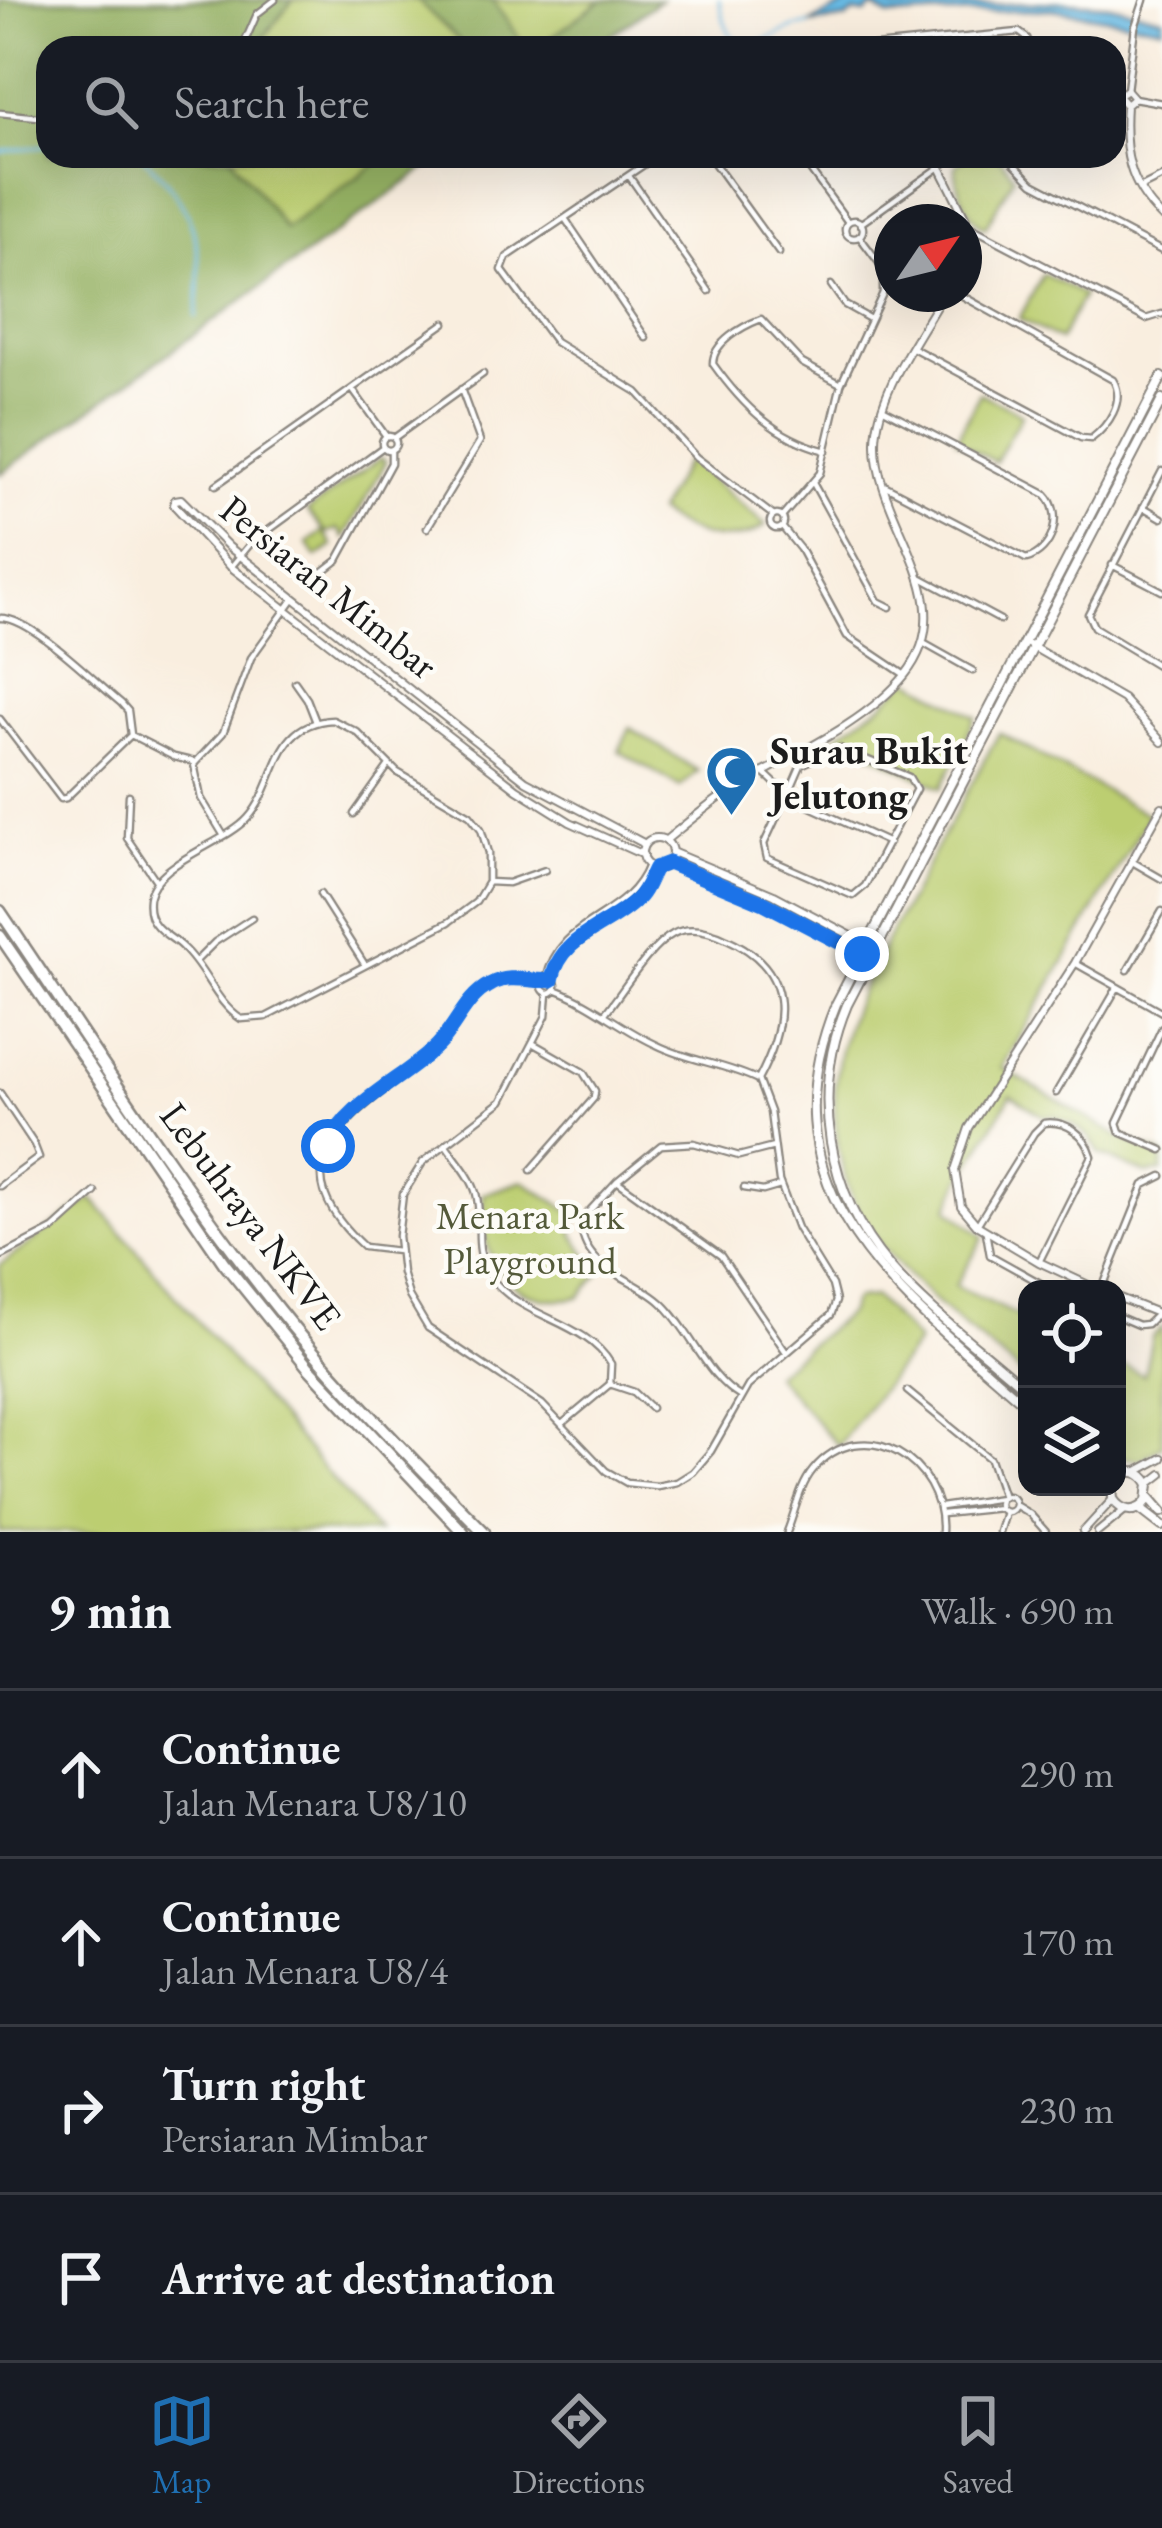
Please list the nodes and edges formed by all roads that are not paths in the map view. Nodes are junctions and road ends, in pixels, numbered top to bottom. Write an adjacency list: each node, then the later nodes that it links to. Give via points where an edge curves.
1 (275, 0): 3 (street)
2 (1143, 1): 6 (street)
3 (247, 36)
4 (989, 36): 5 (street)
5 (1025, 36)
6 (1127, 90): 7 (street)
7 (1134, 98): 8 (street); 9 (street)
8 (1162, 103)
9 (1126, 105)
10 (0, 113): 11 (street)
11 (36, 117)
12 (1126, 156): 21 (street)
13 (640, 168): 19 (street)
14 (718, 168): 30 (street)
15 (809, 168): 25 (street)
16 (939, 168): 26 (street)
17 (941, 168): 22 (street)
18 (1019, 168): 29 (street)
19 (629, 176): 24 (street); 33 (street)
20 (1161, 178): 21 (street)
21 (1137, 186): 23 (street)
22 (961, 204)
23 (1162, 217)
24 (566, 220): 40 (street); 58 (street, via 503,261 508,281 555,342 637,392 696,457)
25 (848, 222): 26 (street); 28 (street, via 847,234)
26 (860, 224): 28 (street)
27 (982, 233): 37 (street, via 1147,319)
28 (859, 236): 31 (street)
29 (1162, 251)
30 (779, 253)
31 (874, 256)
32 (831, 284): 38 (street)
33 (710, 290)
34 (982, 307): 41 (street, via 1113,380 1119,400 1096,436 1081,438)
35 (874, 311): 38 (street)
36 (933, 312): 41 (street)
37 (1162, 314)
38 (870, 319): 44 (street)
39 (445, 323): 45 (street)
40 (646, 338)
41 (913, 348): 48 (street)
42 (483, 374): 46 (street)
43 (1162, 377): 74 (main road)
44 (842, 384): 52 (street); 52 (street, via 802,363 761,319 712,355 748,409 789,439)
45 (352, 388): 49 (street); 55 (street)
46 (461, 389): 49 (street); 61 (street, via 480,441)
47 (1162, 400): 74 (main road)
48 (884, 409): 56 (street, via 876,445); 56 (street, via 1049,498 1058,515 1036,556 1020,558)
49 (390, 437): 50 (street); 51 (street, via 397,444)
50 (383, 447): 51 (street); 62 (street)
51 (391, 451): 65 (street, via 338,560)
52 (826, 451): 54 (street)
53 (1162, 471): 57 (street)
54 (813, 483): 58 (street); 69 (street, via 878,601)
55 (216, 485)
56 (886, 486): 66 (street)
57 (1143, 507): 59 (street); 63 (street)
58 (778, 517): 60 (street); 60 (street, via 771,525)
59 (1162, 518)
60 (782, 527): 77 (street, via 847,636)
61 (427, 528)
62 (240, 556): 64 (street); 64 (street, Persiaran Mimbar, via 176,500); 68 (street, Persiaran Mimbar)
63 (1112, 565): 67 (street); 75 (street, via 1088,619)
64 (232, 567): 70 (street, Persiaran Mimbar)
65 (316, 577)
66 (920, 577): 72 (street); 73 (street, via 928,612)
67 (1162, 591)
68 (294, 597): 70 (street); 96 (street, Persiaran Mimbar, via 526,781)
69 (890, 607)
70 (287, 609): 83 (street, via 251,658 226,728); 98 (street, Persiaran Mimbar, via 518,789)
71 (0, 618): 81 (street, via 34,632 121,703)
72 (1000, 620)
73 (922, 644): 76 (street); 77 (street)
74 (1029, 644): 82 (street, via 1132,706); 111 (main road)
75 (1162, 668)
76 (973, 671)
77 (905, 675): 85 (street, via 862,713)
78 (295, 682): 80 (street)
79 (0, 719): 81 (street, via 63,800)
80 (316, 722): 84 (street, via 346,726); 93 (street, via 289,740 252,813)
81 (131, 735): 83 (street)
82 (1162, 742)
83 (195, 762): 93 (street, via 201,798)
84 (389, 765): 92 (street); 105 (street, via 474,819)
85 (764, 772): 87 (street); 94 (street)
86 (791, 788): 87 (street); 89 (street); 95 (street, via 801,765 839,748 909,777 916,792)
87 (782, 790): 90 (street)
88 (129, 795): 104 (street, via 127,838)
89 (794, 799): 90 (street); 95 (street)
90 (784, 801): 95 (street, via 764,844 767,858 844,895 862,891)
91 (1162, 807): 99 (street)
92 (354, 814)
93 (224, 836): 104 (street)
94 (666, 840): 96 (street); 97 (street)
95 (889, 843)
96 (645, 844): 98 (street)
97 (672, 851): 100 (street); 111 (street)
98 (643, 855): 101 (street)
99 (1131, 861): 103 (street); 114 (street)
100 (668, 863): 101 (street); 112 (street)
101 (652, 866): 117 (street, via 638,899 567,949)
102 (545, 870): 105 (street)
103 (1162, 879)
104 (157, 882): 113 (street, via 148,903 152,920)
105 (488, 882): 115 (street, via 462,914)
106 (320, 894): 115 (street)
107 (0, 910): 173 (highway, Lebuhraya NKVE, via 178,1176 281,1312)
108 (1162, 911): 116 (street)
109 (252, 918): 113 (street)
110 (0, 936): 172 (highway, via 224,1263 308,1367)
111 (872, 946): 112 (main road)
112 (866, 957): 150 (main road, via 830,1063 827,1121 840,1180 892,1270); 153 (main road, via 830,1021 818,1065 815,1112 826,1178 878,1270)
113 (196, 961): 115 (street, via 246,1021)
114 (1075, 963): 118 (street); 137 (street, via 957,1154 955,1187)
115 (365, 965)
116 (1128, 970)
117 (547, 981): 119 (street); 119 (street); 139 (street, via 485,987 440,1043 332,1137 324,1178 333,1209 364,1247)
118 (1117, 988): 121 (street); 126 (street)
119 (552, 991): 120 (street); 123 (street)
120 (606, 1012): 124 (street, via 661,1048); 124 (street, via 669,936 696,929 723,937 750,950 776,980 777,1030)
121 (1162, 1012)
122 (1162, 1028): 129 (street, via 1118,1123 1120,1132)
123 (534, 1044): 127 (street, via 502,1101); 130 (street, via 583,1072 595,1091)
124 (758, 1079): 128 (street)
125 (0, 1093): 133 (street, via 39,1156)
126 (1056, 1093)
127 (446, 1144): 139 (street, via 407,1184); 149 (street, via 475,1189 478,1249 490,1276 518,1301 591,1339 611,1364)
128 (774, 1147): 132 (street, via 739,1156 669,1143); 134 (street)
129 (1162, 1150)
130 (531, 1170)
131 (1162, 1177): 144 (street, via 1144,1186)
132 (617, 1181): 148 (street, via 721,1256); 152 (street, via 581,1220 588,1250 665,1305)
133 (0, 1186)
134 (780, 1186): 135 (street); 148 (street, via 836,1301 820,1328)
135 (744, 1188)
136 (94, 1192): 140 (street, via 54,1229)
137 (977, 1225): 138 (street); 141 (street, via 1034,1132 1051,1121 1065,1125 1092,1156)
138 (986, 1232): 141 (street); 142 (street, via 989,1255)
139 (398, 1251): 155 (street, via 409,1296 428,1328)
140 (0, 1257)
141 (1040, 1262): 143 (street)
142 (1035, 1280)
143 (1080, 1280)
144 (1104, 1280)
145 (1126, 1301): 146 (street)
146 (1159, 1314): 147 (street, via 1147,1324)
147 (1126, 1320)
148 (787, 1352): 152 (street)
149 (610, 1384): 154 (street); 155 (street)
150 (1025, 1388)
151 (907, 1391): 163 (street, via 990,1460)
152 (742, 1397): 155 (street, via 705,1460 666,1485 619,1479)
153 (1018, 1398)
154 (650, 1408)
155 (562, 1424)
156 (1162, 1458): 157 (street)
157 (1136, 1472): 158 (main road); 160 (main road)
158 (1126, 1473)
159 (1162, 1474): 160 (street)
160 (1149, 1484): 162 (main road)
161 (1113, 1496): 164 (main road)
162 (1150, 1496): 166 (main road); 170 (main road)
163 (1002, 1498): 165 (street); 167 (street); 168 (street)
164 (1113, 1499): 169 (main road); 178 (street)
165 (1015, 1504): 168 (street); 177 (street)
166 (1140, 1508): 169 (main road); 171 (main road)
167 (941, 1510): 168 (street); 174 (street, via 922,1470 901,1453 848,1447 808,1477); 175 (street)
168 (1002, 1510): 176 (street)
169 (1125, 1510): 179 (street)
170 (1162, 1512)
171 (1162, 1526)
172 (463, 1532)
173 (484, 1532)
174 (787, 1532)
175 (941, 1532)
176 (999, 1532)
177 (1046, 1532)
178 (1083, 1532)
179 (1098, 1532)

